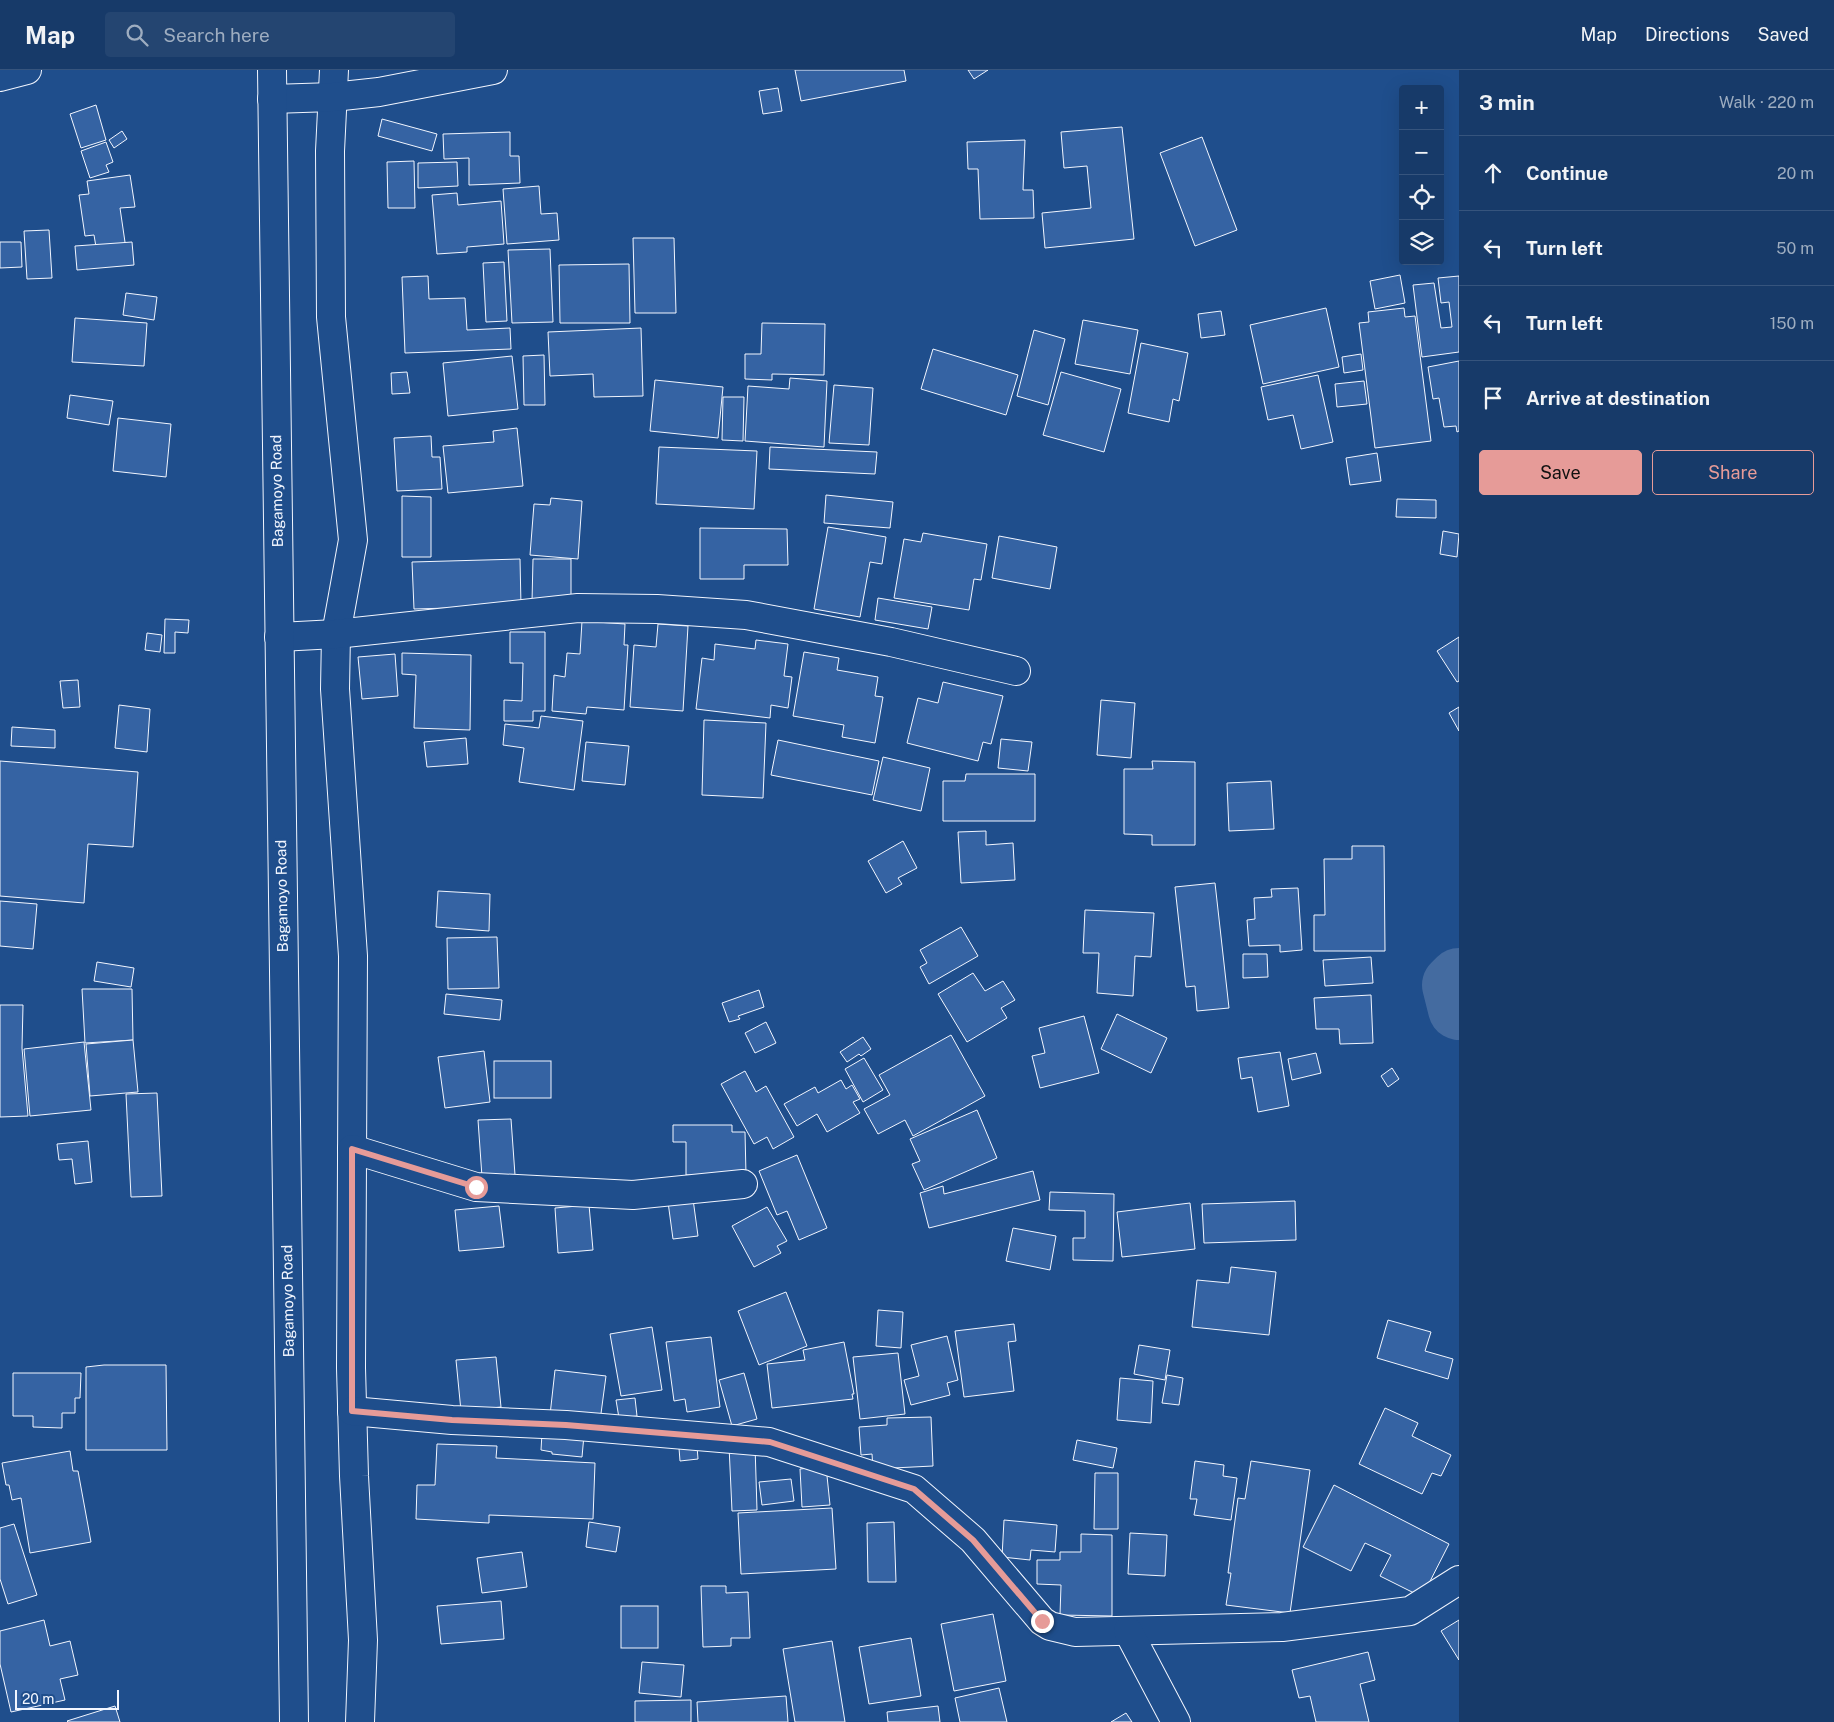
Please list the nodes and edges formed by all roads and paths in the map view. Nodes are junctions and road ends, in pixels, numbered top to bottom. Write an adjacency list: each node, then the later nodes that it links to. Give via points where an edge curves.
1 (27, 70): 5 (main road)
2 (272, 70): 7 (main road, Bagamoyo Road)
3 (334, 70): 6 (main road)
4 (493, 70): 6 (main road, via 379,92)
5 (0, 77)
6 (333, 97): 7 (main road); 8 (main road, via 330,151 331,317 353,540)
7 (272, 100): 9 (main road, Bagamoyo Road)
8 (336, 634): 9 (main road); 10 (main road, via 578,608 657,609 746,615 891,642); 11 (main road, via 335,689 353,956)
9 (279, 637): 16 (main road, Bagamoyo Road)
10 (1016, 671)
11 (352, 1149): 12 (main road, via 476,1187 632,1194); 13 (main road)
12 (743, 1184)
13 (352, 1411): 15 (main road, via 770,1442 914,1489 973,1540 1042,1621 1050,1626 1075,1632); 17 (main road, via 363,1640)
14 (1459, 1580): 15 (main road, via 1410,1611 1282,1627)
15 (1128, 1631): 18 (main road)
16 (294, 1722)
17 (360, 1722)
18 (1176, 1722)

